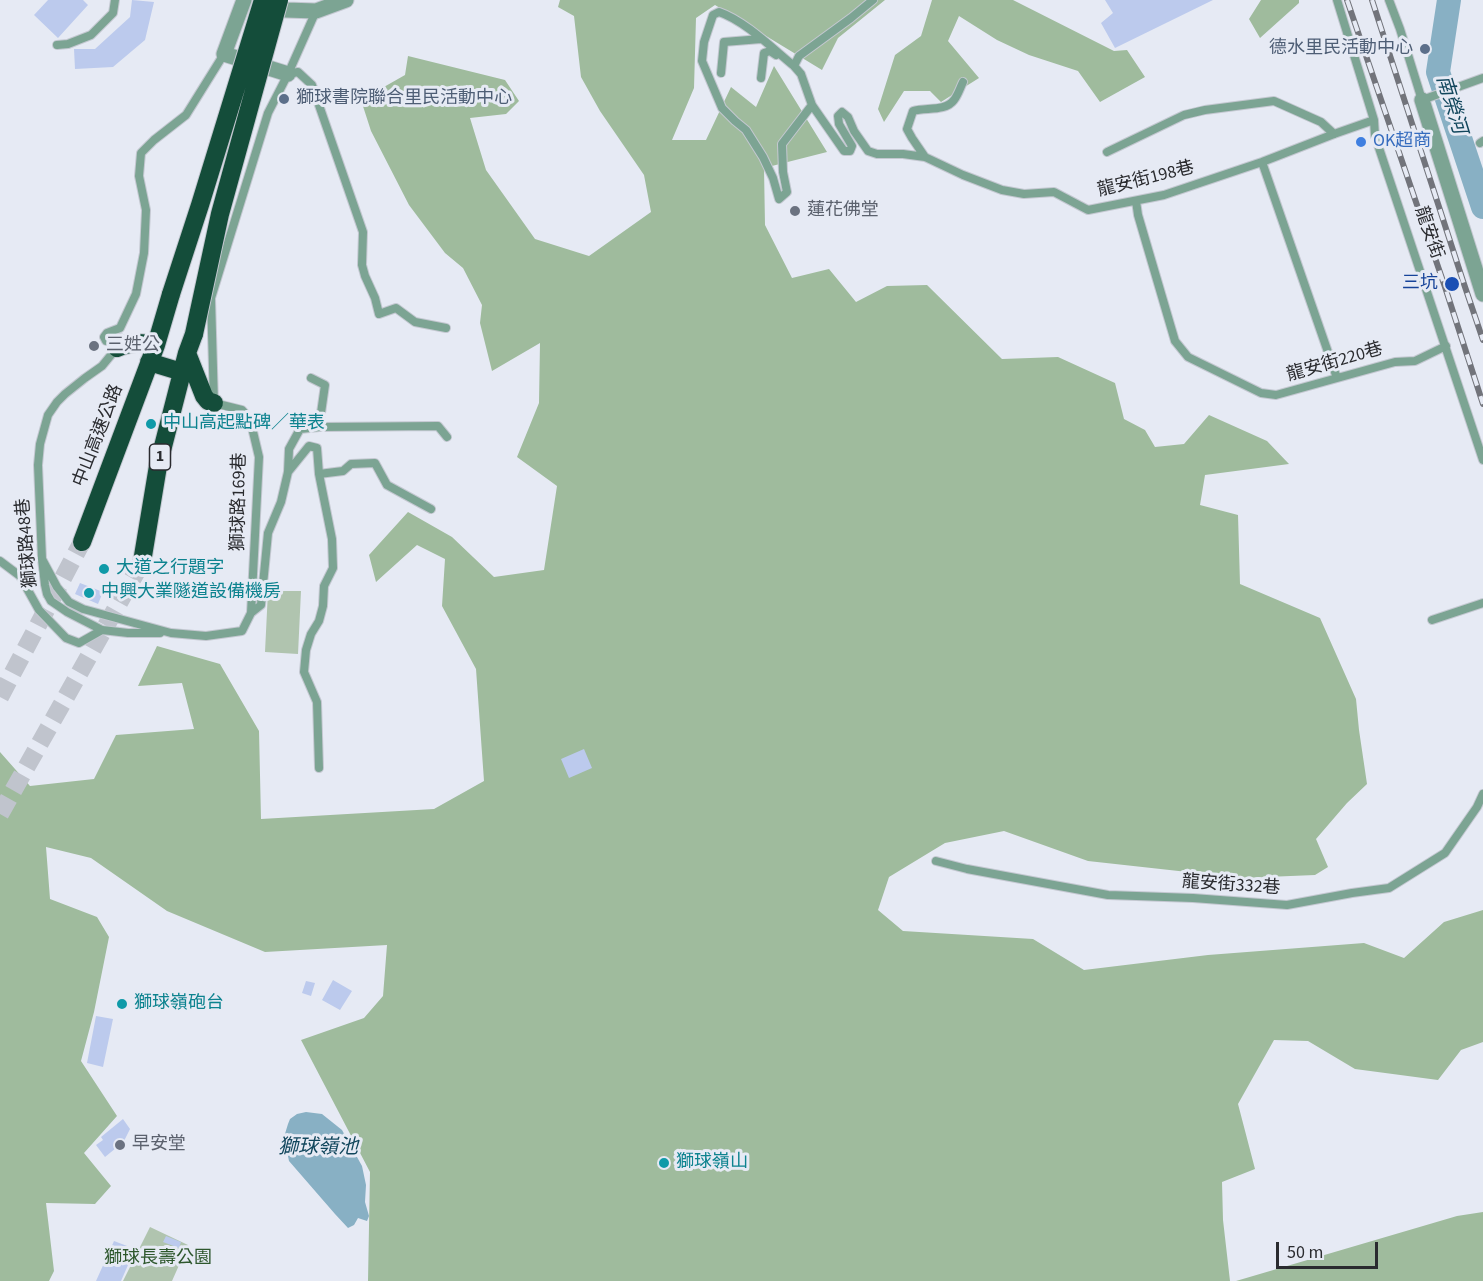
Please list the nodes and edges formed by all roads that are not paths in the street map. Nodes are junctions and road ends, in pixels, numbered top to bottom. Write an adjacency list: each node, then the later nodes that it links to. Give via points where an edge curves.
1 (115, 0): 11 (lane, via 113,13 91,35)
2 (244, 0): 12 (street)
3 (263, 0): 8 (street); 33 (highway, 中山高速公路, bridge)
4 (346, 0): 9 (street)
5 (873, 0): 13 (lane, via 799,56)
6 (1336, 0): 22 (lane, 龍安街)
7 (1389, 0): 20 (lane, 龍安街)
8 (285, 3): 9 (street); 14 (street); 32 (highway, bridge, via 220,214)
9 (316, 11): 16 (lane)
10 (761, 39): 13 (lane, 龍安街198巷); 15 (lane, via 724,42); 21 (lane, 龍安街198巷, via 719,12 713,15 702,61 722,108 746,130 763,157 779,199 787,192 782,144)
11 (57, 45)
12 (224, 54): 14 (street); 30 (lane, via 186,115 141,153 138,176 146,210 144,253 136,294 120,328 104,338 120,338)
13 (794, 66): 17 (lane, via 770,51 764,52); 21 (lane, 龍安街198巷, via 801,74)
14 (264, 67): 16 (street)
15 (721, 73)
16 (288, 74): 29 (lane, via 298,72 312,86 363,232 362,265 379,314 396,308 415,322); 37 (lane, via 268,112 211,298)
17 (761, 78)
18 (1483, 78): 20 (lane)
19 (963, 82): 25 (lane, via 954,101 944,108 913,111 907,129)
20 (1422, 100): 28 (street, 龍安街)
21 (812, 105): 25 (lane, 龍安街198巷, via 844,152 852,146 839,124 842,112 868,151)
22 (1374, 120): 23 (lane, 龍安街198巷); 31 (lane, 龍安街, via 1375,136)
23 (1334, 134): 24 (lane, via 1321,122 1274,101 1184,115); 26 (lane, 龍安街198巷)
24 (1107, 152)
25 (925, 157): 27 (lane, 龍安街198巷, via 1002,190 1024,194 1054,192 1088,210)
26 (1262, 162): 27 (lane, 龍安街198巷); 36 (lane)
27 (1136, 201): 36 (lane, 龍安街220巷, via 1175,340 1188,357 1261,393 1276,395)
28 (1483, 294)
29 (446, 327)
30 (124, 345): 33 (highway, via 140,342); 45 (lane, 獅球路48巷, via 65,394 48,415 38,465)
31 (1446, 346): 36 (lane, 龍安街220巷, via 1415,361 1395,362); 40 (lane, 龍安街)
32 (187, 353): 34 (highway, 1); 37 (highway, via 204,396)
33 (152, 354): 34 (highway); 44 (highway, 中山高速公路)
34 (182, 372): 47 (highway, 1, via 158,466)
35 (310, 378): 38 (lane, via 325,386)
36 (1337, 378)
37 (214, 403): 49 (lane, 獅球路169巷, via 242,410 250,419 259,457)
38 (319, 427): 39 (lane, via 438,426); 41 (lane, via 300,429 289,449)
39 (447, 437)
40 (1483, 460)
41 (288, 472): 42 (lane, via 309,446 317,448); 49 (lane, via 268,533 261,605)
42 (319, 474): 43 (lane, via 342,471 351,464 375,463 387,485); 53 (lane, via 332,539 333,568 324,586 319,621 306,650 304,672 317,702)
43 (430, 509)
44 (82, 542)
45 (42, 559): 51 (lane, 獅球路48巷, via 51,600); 52 (lane, via 69,602)
46 (0, 561): 51 (lane, 獅球路48巷, via 20,576 39,610 66,638 79,643)
47 (142, 562)
48 (1483, 603): 50 (lane)
49 (251, 613): 52 (lane, via 242,631 206,636)
50 (1432, 620)
51 (102, 630): 52 (lane)
52 (171, 633)
53 (319, 768)
54 (1483, 795): 55 (lane, 龍安街332巷, via 1445,853 1389,888 1287,905 1108,895)
55 (936, 861)

